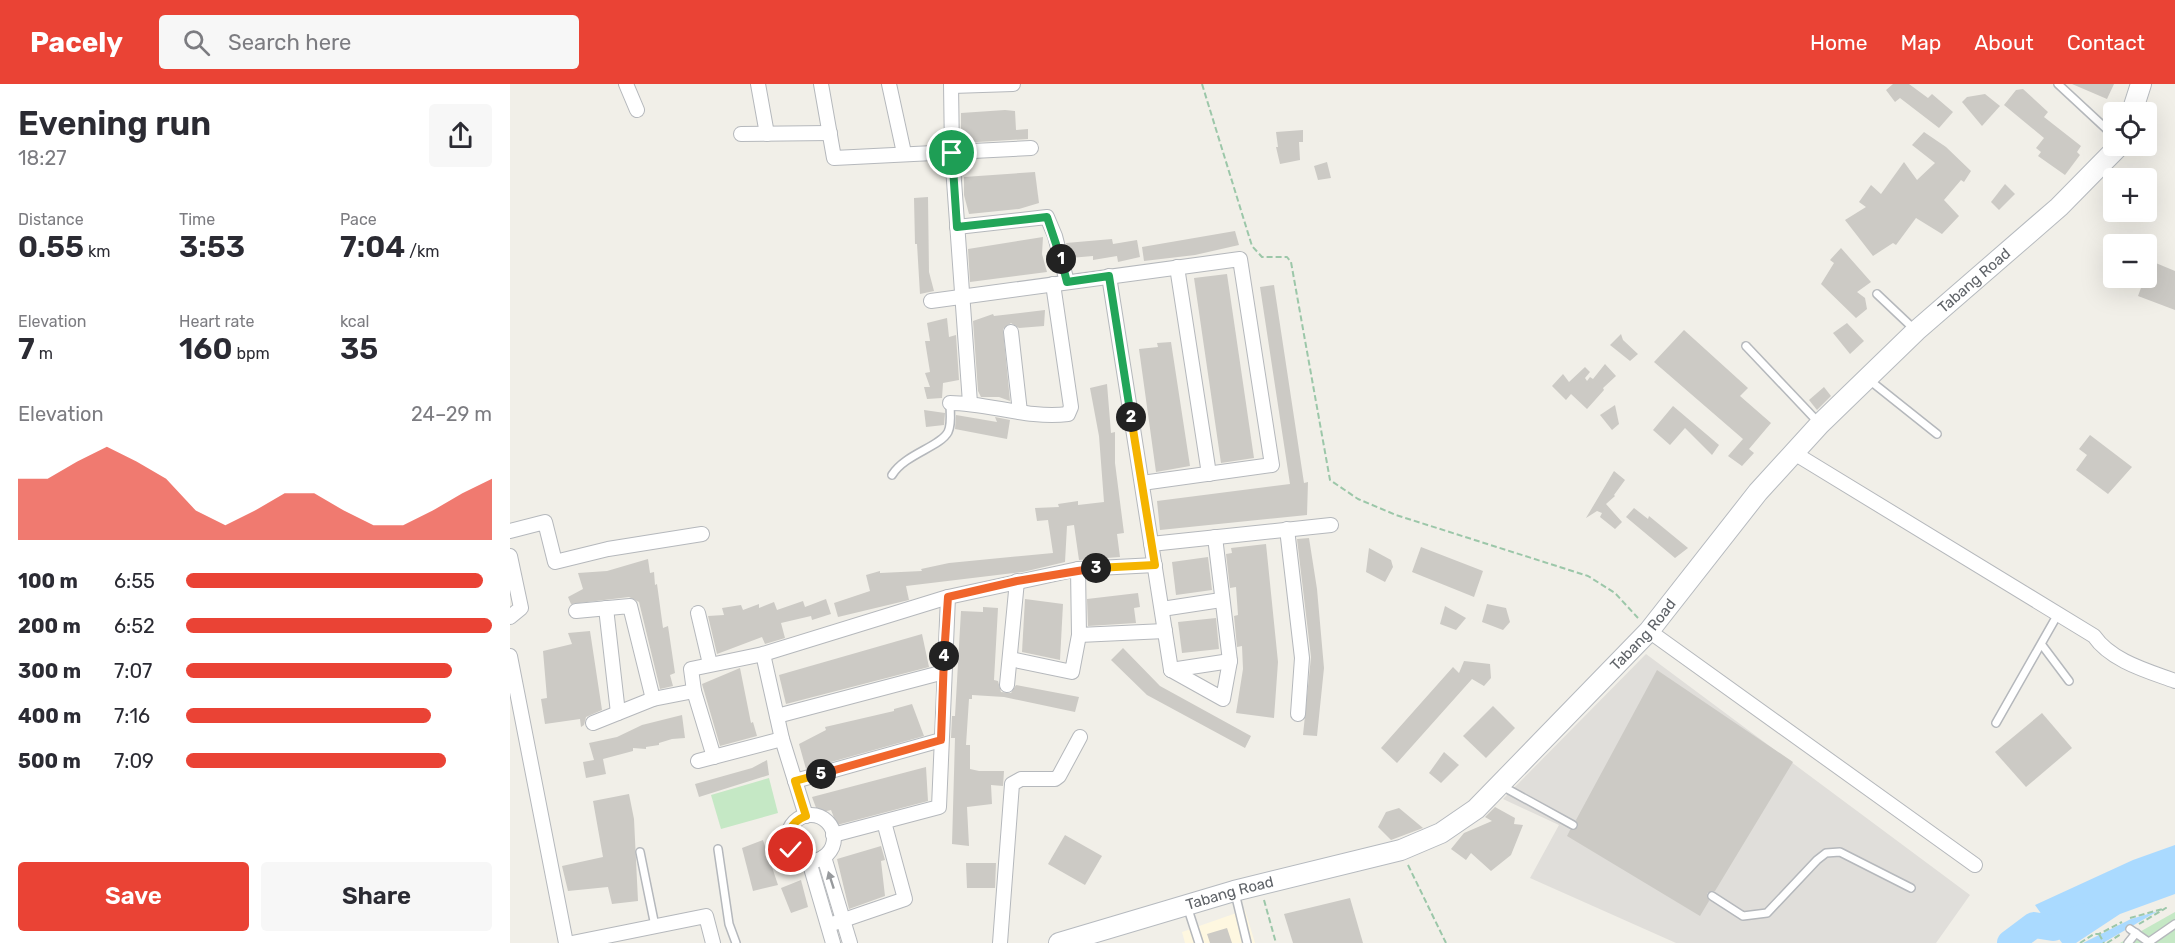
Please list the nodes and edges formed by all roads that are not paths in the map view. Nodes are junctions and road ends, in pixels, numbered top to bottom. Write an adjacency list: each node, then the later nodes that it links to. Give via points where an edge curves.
1 (626, 84): 10 (street)
2 (758, 84): 14 (street)
3 (821, 84): 12 (street)
4 (889, 84): 16 (street)
5 (1013, 84): 8 (street)
6 (2058, 84): 11 (lane)
7 (2141, 84): 9 (main road)
8 (951, 85): 17 (street)
9 (2135, 102)
10 (637, 110)
11 (2103, 126)
12 (830, 133): 14 (street); 16 (street, via 834,158)
13 (741, 134): 14 (street)
14 (767, 134)
15 (1031, 148): 17 (street)
16 (904, 153): 17 (street)
17 (952, 153): 19 (street)
18 (2109, 156): 26 (main road, Tabang Road, via 2059,207)
19 (957, 227): 22 (street, via 1047,217); 24 (street)
20 (1177, 267): 21 (street); 36 (street); 36 (street, via 1240,259 1242,270 1272,465)
21 (1109, 276): 22 (street); 38 (street)
22 (1060, 283): 24 (street); 32 (street, via 1071,407 1068,414 1059,416)
23 (1877, 294): 26 (lane)
24 (962, 297): 25 (street); 30 (street)
25 (932, 301)
26 (1916, 330): 29 (main road, Tabang Road)
27 (1011, 332): 32 (street)
28 (1746, 346): 33 (lane)
29 (1867, 378): 33 (main road, Tabang Road); 34 (lane)
30 (970, 403): 31 (street); 32 (street)
31 (950, 404): 37 (lane, via 949,430 943,438 906,459)
32 (1020, 412)
33 (1820, 424): 35 (main road, Tabang Road)
34 (1937, 434)
35 (1794, 453): 55 (street); 58 (main road, Tabang Road, via 1758,492)
36 (1209, 474): 38 (street)
37 (892, 475)
38 (1142, 483): 44 (street)
39 (1331, 525): 40 (street)
40 (1287, 529): 43 (street); 74 (street, via 1302,658)
41 (510, 531): 42 (street, via 545,522 555,562)
42 (702, 534)
43 (1215, 537): 44 (street); 50 (street)
44 (1151, 544): 46 (street)
45 (510, 556): 56 (street, via 521,608)
46 (1155, 565): 47 (street); 52 (street)
47 (1078, 569): 48 (street); 59 (street)
48 (1017, 581): 49 (street); 63 (street)
49 (948, 597): 61 (street); 67 (street)
50 (1221, 600): 52 (street); 64 (street)
51 (606, 608): 53 (street); 72 (street, via 630,606); 73 (street)
52 (1162, 609): 57 (street)
53 (576, 611)
54 (698, 613): 65 (street)
55 (2058, 614): 60 (lane); 69 (street, via 2131,664)
56 (510, 617)
57 (1165, 631): 59 (street); 66 (street)
58 (1649, 631): 84 (main road, Tabang Road); 93 (street)
59 (1079, 635): 63 (street, via 1072,672)
60 (2042, 645): 68 (lane); 77 (lane)
61 (763, 654): 65 (street); 75 (street)
62 (510, 656): 102 (street)
63 (1010, 659): 70 (street)
64 (1230, 661): 66 (street); 66 (street, via 1223,699)
65 (710, 664): 71 (street, via 691,669)
66 (1171, 670)
67 (944, 672): 75 (street); 80 (street)
68 (2069, 681)
69 (2175, 681)
70 (1007, 685)
71 (694, 691): 72 (street); 81 (street)
72 (652, 699): 73 (street)
73 (618, 713): 76 (street)
74 (1298, 714)
75 (777, 716): 79 (street)
76 (592, 723)
77 (1996, 723)
78 (1080, 737): 108 (street, via 1055,779 1021,779 1012,784)
79 (782, 740): 81 (street); 83 (street)
80 (941, 740): 83 (street); 86 (street, via 939,807)
81 (714, 757): 82 (street)
82 (698, 761)
83 (795, 781): 85 (street)
84 (1499, 784): 87 (lane); 95 (main road, Tabang Road, via 1476,809 1441,833 1401,850)
85 (806, 816): 88 (street, via 824,820); 92 (street, via 794,823 788,836 796,856)
86 (884, 822): 88 (street); 98 (street, via 905,899)
87 (1573, 825)
88 (833, 835): 91 (street, via 831,850)
89 (718, 849): 105 (lane, via 729,924)
90 (640, 852): 101 (lane)
91 (824, 857): 92 (street); 98 (street, one-way to 91)
92 (809, 861): 99 (street)
93 (1975, 866)
94 (1911, 888): 96 (lane, via 1840,852 1826,853 1816,860 1767,913 1743,916)
95 (1234, 891): 97 (main road, Tabang Road); 111 (lane)
96 (1713, 896)
97 (1187, 906): 109 (main road, Tabang Road); 110 (lane)
98 (844, 920): 99 (street); 107 (street)
99 (829, 925): 106 (street)
100 (2175, 925): 113 (lane)
101 (655, 926): 103 (street); 104 (street, via 706,916)
102 (566, 943)
103 (572, 943)
104 (713, 943)
105 (736, 943)
106 (833, 943)
107 (850, 943)
108 (1000, 943)
109 (1059, 943)
110 (1199, 943)
111 (1247, 943)
112 (2128, 943): 113 (lane, via 2133,931)
113 (2149, 943)

